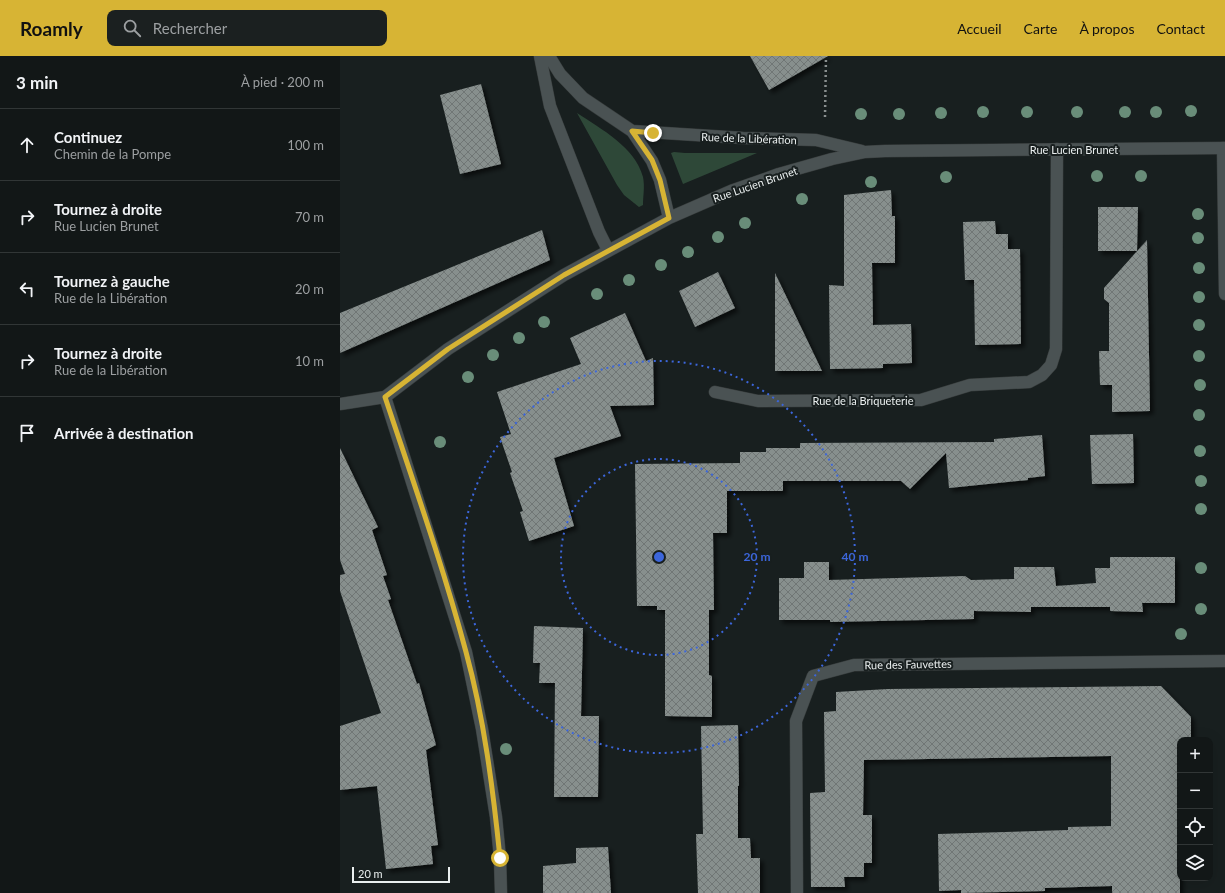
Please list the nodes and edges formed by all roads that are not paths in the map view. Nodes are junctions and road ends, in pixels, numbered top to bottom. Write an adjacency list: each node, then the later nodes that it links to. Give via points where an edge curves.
1 (540, 56): 8 (street, via 550,106)
2 (549, 56): 3 (street, via 560,74 583,98)
3 (632, 131): 6 (street, Rue de la Libération, via 824,142); 7 (street, via 652,160 660,180)
4 (1224, 148): 5 (street, Rue Lucien Brunet); 9 (street)
5 (1057, 149): 6 (street, Rue Lucien Brunet); 10 (street, Rue de la Briqueterie, via 1056,349 1051,365 1042,375 1029,382 970,385 921,400 758,401)
6 (865, 152): 7 (street, Rue Lucien Brunet, via 832,159 731,191)
7 (669, 218): 8 (street, Rue Lucien Brunet)
8 (608, 250): 11 (street, Rue Lucien Brunet, via 448,349)
9 (1225, 294)
10 (714, 392)
11 (385, 397): 12 (street, Rue Lucien Brunet); 14 (street, via 466,652 496,817)
12 (340, 404)
13 (1225, 661): 15 (street, Rue des Fauvettes, via 854,665 813,676 796,722)
14 (501, 893)
15 (797, 893)

